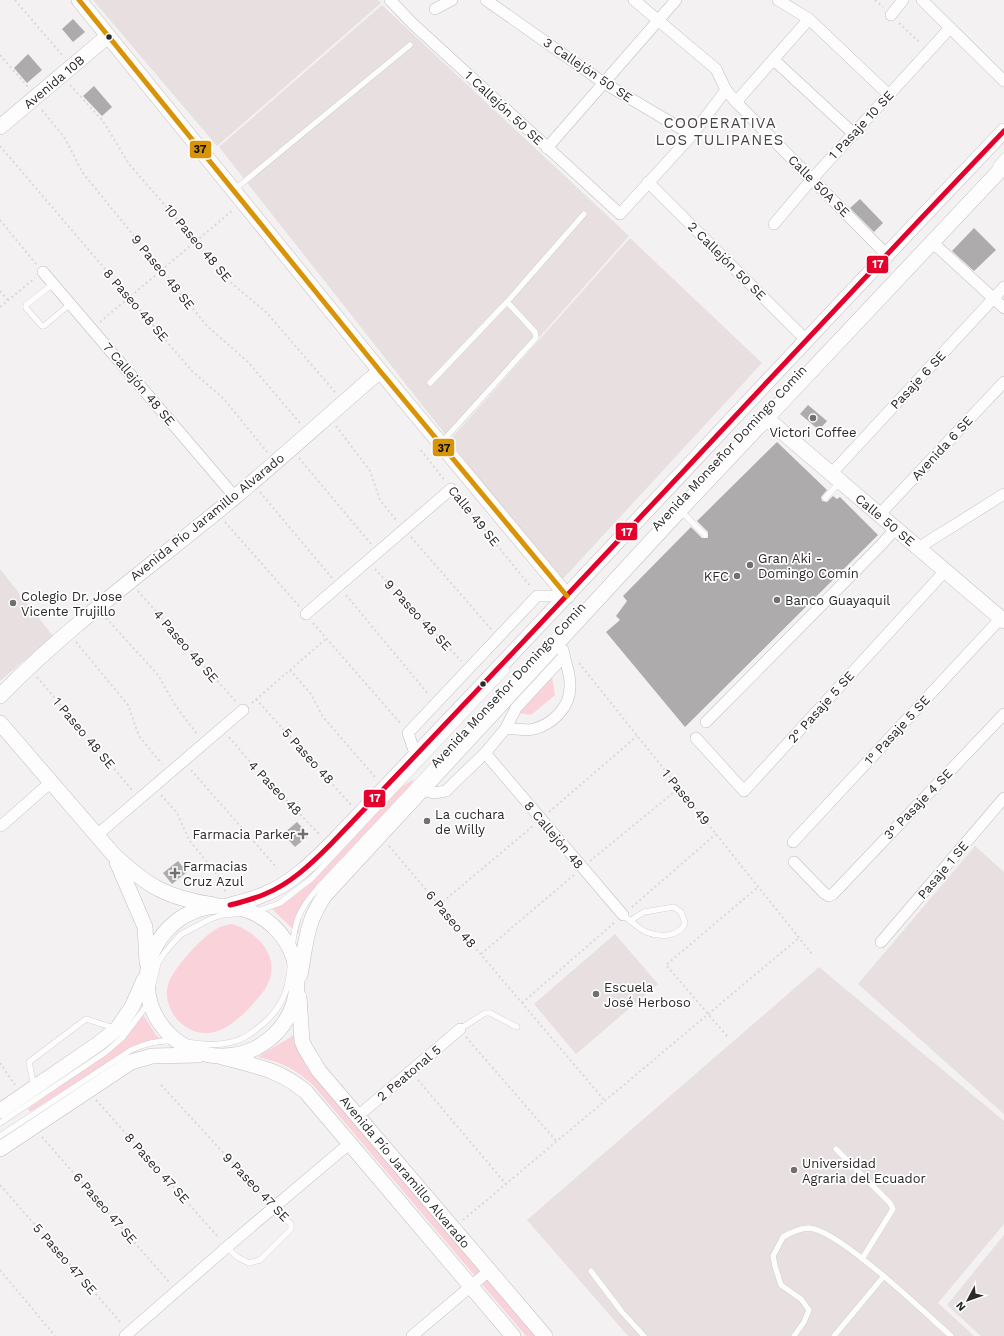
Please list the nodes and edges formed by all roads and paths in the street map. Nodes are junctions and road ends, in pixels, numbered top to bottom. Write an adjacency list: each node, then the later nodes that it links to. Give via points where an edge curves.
1 (15, 0): 22 (path, 10 Paseo 48 SE)
2 (79, 0): 17 (main road, Calle 49 SE)
3 (452, 0): 12 (street)
4 (486, 0): 24 (street, 3 Callejón 50 SE)
5 (634, 0): 14 (street, Calle 50A SE)
6 (676, 0): 14 (street)
7 (778, 0): 15 (street)
8 (875, 0): 13 (path)
9 (903, 0): 13 (street)
10 (922, 0): 16 (street)
11 (397, 2): 35 (street, 1 Callejón 50 SE)
12 (434, 9)
13 (891, 15): 19 (path)
14 (658, 20): 24 (street); 25 (street, Calle 50A SE, via 716,69)
15 (809, 20): 21 (street); 26 (street)
16 (950, 28): 19 (street, 1 Pasaje 10 SE); 23 (street)
17 (108, 36): 22 (main road, Avenida 10B); 41 (main road, Calle 49 SE)
18 (410, 45): 41 (lane)
19 (929, 52): 26 (street, 1 Pasaje 10 SE)
20 (0, 55): 27 (path, 9 Paseo 48 SE)
21 (774, 60): 28 (street); 31 (street)
22 (67, 71): 27 (main road, Avenida 10B); 46 (path, 10 Paseo 48 SE, via 103,121 129,164)
23 (1004, 81)
24 (604, 83): 32 (street, 3 Callejón 50 SE); 35 (street)
25 (726, 90): 28 (street, Calle 50A SE); 32 (street)
26 (889, 95): 31 (street, 1 Pasaje 10 SE)
27 (35, 98): 29 (main road, Avenida 10B); 49 (path, 9 Paseo 48 SE, via 64,137 83,173)
28 (736, 102): 38 (street, Calle 50A SE)
29 (0, 127)
30 (1004, 131): 48 (main road, Avenida Monseñor Domingo Comin)
31 (854, 134): 38 (street, 1 Pasaje 10 SE)
32 (692, 135): 40 (street)
33 (1004, 140): 39 (lane)
34 (0, 146): 54 (path, 8 Paseo 48 SE)
35 (547, 148): 40 (street, 1 Callejón 50 SE, via 620,214)
36 (1004, 156): 37 (lane, Avenida Monseñor Domingo Comin)
37 (999, 167): 47 (main road, Avenida Monseñor Domingo Comin)
38 (812, 179): 45 (street, 1 Pasaje 10 SE); 48 (street, Calle 50A SE)
39 (966, 181)
40 (648, 182): 62 (street, 2 Callejón 50 SE)
41 (238, 196): 46 (path); 63 (main road, Calle 49 SE)
42 (584, 214): 57 (lane)
43 (0, 220): 50 (path)
44 (944, 220): 86 (lane, Avenida Monseñor Domingo Comin)
45 (774, 224)
46 (196, 240): 49 (path); 66 (path, 10 Paseo 48 SE, via 229,281 267,313)
47 (932, 242): 55 (street); 67 (main road, Avenida Monseñor Domingo Comin)
48 (886, 254): 62 (main road, Avenida Monseñor Domingo Comin)
49 (161, 270): 54 (path); 68 (path, 9 Paseo 48 SE, via 207,326 248,362)
50 (43, 272): 51 (street, 7 Callejón 48 SE); 56 (path)
51 (53, 284): 58 (street, 7 Callejón 48 SE); 58 (lane, via 26,308 44,326)
52 (1004, 287): 55 (street, Pasaje 6 SE)
53 (0, 291): 56 (path)
54 (129, 297): 61 (path); 72 (path, 8 Paseo 48 SE, via 192,371 224,399)
55 (994, 298): 60 (street); 73 (street, Pasaje 6 SE)
56 (8, 300): 59 (path)
57 (507, 302): 65 (lane); 69 (lane, via 535,332 536,338)
58 (70, 304): 61 (street, 7 Callejón 48 SE)
59 (0, 307)
60 (1004, 308)
61 (91, 329): 76 (street, 7 Callejón 48 SE)
62 (806, 339): 89 (main road, Avenida Monseñor Domingo Comin)
63 (380, 371): 66 (main road, Avenida Pío Jaramillo Alvarado); 69 (main road, Calle 49 SE)
64 (1004, 382): 79 (street, Avenida 6 SE)
65 (430, 383)
66 (344, 402): 68 (main road, Avenida Pío Jaramillo Alvarado)
67 (766, 418): 73 (main road, Calle 50 SE); 78 (main road, Avenida Monseñor Domingo Comin)
68 (309, 433): 70 (main road, Avenida Pío Jaramillo Alvarado)
69 (441, 443): 89 (main road, Calle 49 SE)
70 (291, 448): 72 (main road, Avenida Pío Jaramillo Alvarado); 83 (path)
71 (421, 450): 74 (path, Calle 49 SE)
72 (275, 462): 76 (main road, Avenida Pío Jaramillo Alvarado)
73 (836, 478): 77 (lane); 79 (main road, Calle 50 SE)
74 (452, 489): 83 (street); 88 (path, Calle 49 SE)
75 (1004, 494): 82 (street)
76 (234, 497): 87 (main road, Avenida Pío Jaramillo Alvarado)
77 (825, 498)
78 (680, 510): 81 (lane); 94 (main road, Avenida Monseñor Domingo Comin)
79 (879, 514): 80 (main road, Calle 50 SE)
80 (896, 528): 82 (main road, Calle 50 SE); 105 (street)
81 (705, 535)
82 (918, 548): 85 (main road, Calle 50 SE)
83 (378, 552): 84 (street)
84 (368, 561): 91 (street); 99 (path, 9 Paseo 48 SE)
85 (945, 571): 92 (main road, Calle 50 SE); 109 (street, 2° Pasaje 5 SE, via 744,791)
86 (612, 573)
87 (129, 581): 90 (main road, Avenida Pío Jaramillo Alvarado); 103 (path, 4 Paseo 48 SE)
88 (527, 582)
89 (567, 596): 99 (street, Avenida Monseñor Domingo Comin, via 537,596); 112 (main road, Avenida Monseñor Domingo Comin)
90 (98, 608): 93 (main road, Avenida Pío Jaramillo Alvarado); 110 (path, via 158,675 175,705)
91 (306, 614)
92 (1003, 620): 125 (street, 1° Pasaje 5 SE)
93 (68, 632): 98 (main road, Avenida Pío Jaramillo Alvarado); 114 (path, via 128,705 139,736)
94 (562, 633): 96 (street, Avenida Monseñor Domingo Comin); 118 (main road, Avenida Monseñor Domingo Comin); 136 (lane, Avenida Monseñor Domingo Comin, via 318,888 304,905 298,919)
95 (327, 638): 100 (path)
96 (569, 657): 108 (street, Avenida Monseñor Domingo Comin, via 516,708); 108 (street, Avenida Monseñor Domingo Comin, via 569,698 559,714 547,724 534,729); 130 (path, 1 Paseo 49)
97 (512, 665): 132 (lane, Avenida Monseñor Domingo Comin, via 311,879 280,903)
98 (29, 667): 101 (main road, Avenida Pío Jaramillo Alvarado); 120 (path, 1 Paseo 48 SE)
99 (468, 669): 112 (street, Avenida Monseñor Domingo Comin, via 408,733)
100 (290, 670): 102 (path); 117 (path, via 311,694 323,717)
101 (0, 696)
102 (256, 698): 103 (path); 121 (path, 5 Paseo 48)
103 (243, 710): 107 (street)
104 (1004, 714): 128 (street, 3° Pasaje 4 SE, via 833,894 829,896 824,893)
105 (706, 722)
106 (0, 723): 115 (main road)
107 (221, 728): 110 (street); 126 (path, 4 Paseo 48, via 257,770)
108 (506, 728): 111 (street, Avenida Monseñor Domingo Comin)
109 (696, 738)
110 (204, 743): 113 (street)
111 (485, 753): 118 (street, Avenida Monseñor Domingo Comin, via 446,791 434,793); 133 (street, 8 Callejón 48)
112 (416, 756): 117 (main road, Avenida Monseñor Domingo Comin)
113 (183, 761): 114 (street); 129 (path)
114 (170, 773): 116 (street)
115 (51, 782): 122 (street); 123 (main road)
116 (154, 786): 120 (street); 131 (path, via 177,813 189,840 220,878)
117 (385, 788): 121 (main road, Avenida Monseñor Domingo Comin)
118 (422, 790): 124 (main road, Avenida Monseñor Domingo Comin)
119 (1004, 798): 135 (street, Pasaje 1 SE)
120 (140, 799): 123 (street)
121 (360, 814): 126 (main road, Avenida Monseñor Domingo Comin)
122 (1, 826)
123 (97, 835): 127 (main road)
124 (379, 835): 139 (main road, Avenida Monseñor Domingo Comin, via 314,910 309,923); 154 (path, 6 Paseo 48)
125 (793, 842)
126 (330, 845): 131 (main road, Avenida Monseñor Domingo Comin, via 307,867 273,890 253,899)
127 (113, 854): 131 (main road, via 135,874 168,895 195,902); 138 (main road, via 145,927)
128 (794, 862)
129 (277, 868)
130 (758, 887): 134 (path, 1 Paseo 49); 142 (path, via 666,965)
131 (224, 905): 132 (main road); 138 (main road, Avenida Monseñor Domingo Comin, via 192,914 180,921 160,941)
132 (255, 912): 136 (main road, via 277,928); 141 (lane, Avenida Monseñor Domingo Comin, via 222,915 194,925 180,935 158,964)
133 (626, 918): 133 (lane, via 646,932 667,936 678,932 685,923 681,912 674,907)
134 (800, 937): 137 (path, 1 Paseo 49); 142 (path)
135 (882, 942)
136 (292, 949): 139 (main road); 147 (lane, Avenida Monseñor Domingo Comin, via 290,978 283,999 274,1014 254,1031 238,1040 219,1045 202,1046)
137 (812, 954)
138 (146, 972): 141 (main road); 144 (main road, via 132,1007)
139 (300, 975): 140 (main road, Avenida Monseñor Domingo Comin)
140 (298, 993): 148 (main road, via 285,1021 262,1042 248,1049); 156 (main road, Avenida Pío Jaramillo Alvarado, via 300,1030 305,1048 319,1071)
141 (148, 1004): 147 (main road, via 164,1031); 157 (lane, Avenida Monseñor Domingo Comin, via 122,1038 106,1052)
142 (708, 1014): 146 (path); 154 (path)
143 (517, 1027): 145 (lane, via 490,1013 485,1013)
144 (116, 1029): 153 (main road); 153 (lane, via 86,1019 28,1062)
145 (460, 1029): 150 (street, 2 Peatonal 5); 160 (path)
146 (727, 1036)
147 (174, 1041): 148 (main road, Avenida Pío Jaramillo Alvarado, via 190,1050); 159 (lane, Avenida Monseñor Domingo Comin, via 142,1045 131,1050)
148 (212, 1055): 152 (main road, via 143,1058 131,1062); 161 (main road, Avenida Pío Jaramillo Alvarado, via 276,1072 291,1079 306,1092)
149 (0, 1064): 153 (path)
150 (411, 1072): 156 (street, 2 Peatonal 5); 164 (path)
151 (161, 1085): 166 (path, 9 Paseo 47 SE)
152 (87, 1090): 158 (main road); 168 (path, 8 Paseo 47 SE)
153 (28, 1092): 155 (main road)
154 (605, 1101): 160 (path)
155 (2, 1108)
156 (358, 1116): 167 (main road, Avenida Pío Jaramillo Alvarado)
157 (0, 1123)
158 (33, 1126): 162 (main road); 175 (path, 6 Paseo 47 SE)
159 (0, 1136)
160 (558, 1142): 164 (path)
161 (350, 1143): 166 (street); 174 (main road, Avenida Pío Jaramillo Alvarado)
162 (0, 1149)
163 (836, 1149): 169 (lane, via 893,1209)
164 (506, 1184): 167 (path)
165 (0, 1185): 176 (path, 5 Paseo 47 SE)
166 (274, 1208): 168 (street); 168 (lane, 9 Paseo 47 SE, via 287,1219 291,1229 260,1260 249,1263 237,1257)
167 (453, 1229): 171 (main road, Avenida Pío Jaramillo Alvarado)
168 (227, 1247): 175 (street)
169 (862, 1259): 173 (lane); 182 (lane, via 823,1231 808,1228 783,1237 773,1256 774,1266 781,1285 801,1299 809,1310)
170 (0, 1270): 177 (path)
171 (490, 1270): 174 (street); 180 (main road, Avenida Pío Jaramillo Alvarado)
172 (590, 1271): 181 (lane)
173 (884, 1276): 183 (lane); 184 (lane)
174 (471, 1286): 178 (street); 179 (main road, Avenida Pío Jaramillo Alvarado)
175 (178, 1291): 176 (street)
176 (127, 1334)
177 (55, 1336)
178 (412, 1336)
179 (513, 1336)
180 (545, 1336)
181 (644, 1336)
182 (794, 1336)
183 (834, 1336)
184 (951, 1336)

